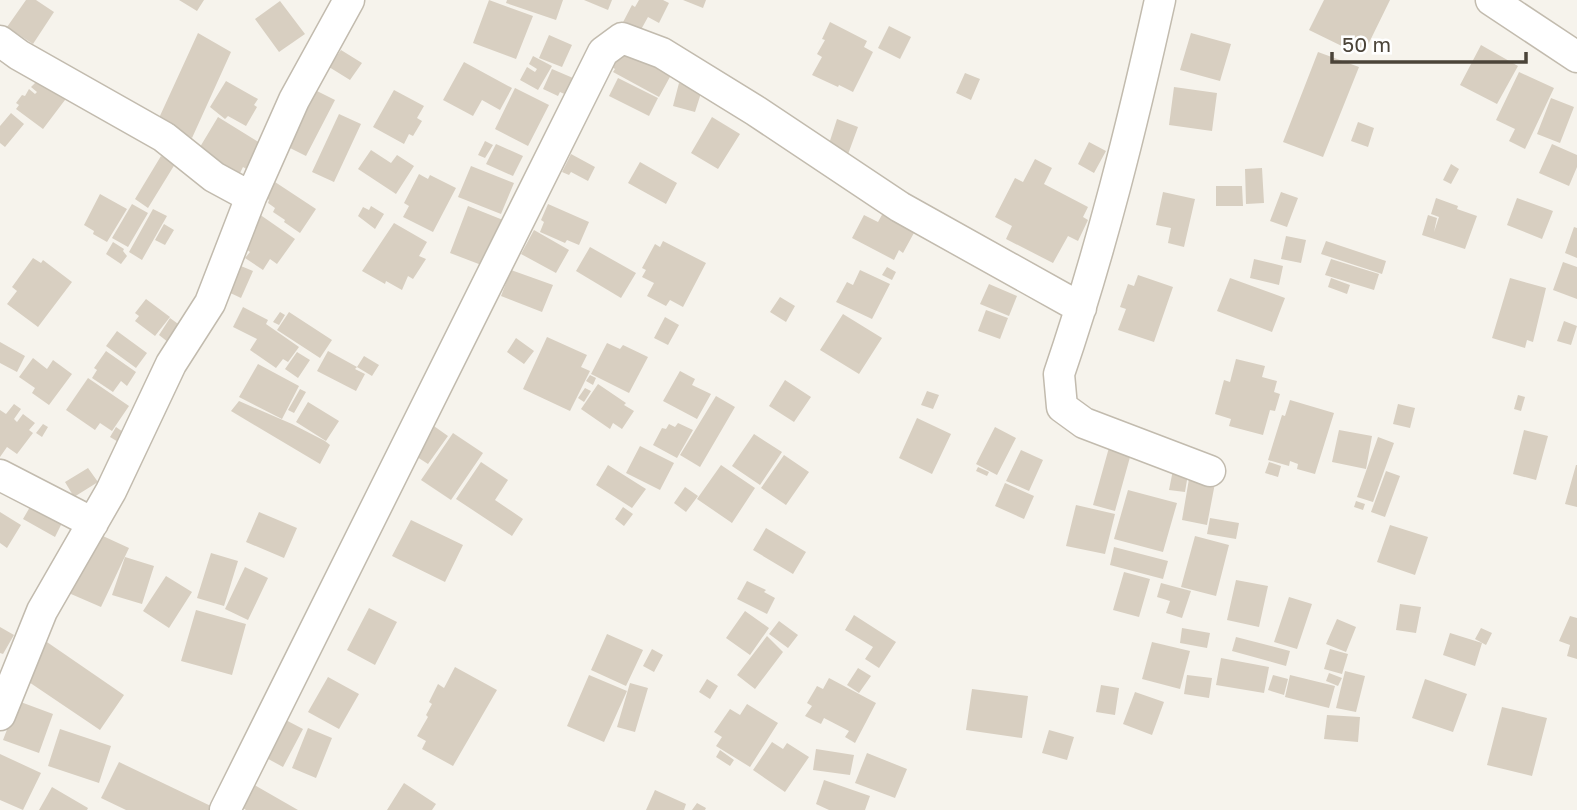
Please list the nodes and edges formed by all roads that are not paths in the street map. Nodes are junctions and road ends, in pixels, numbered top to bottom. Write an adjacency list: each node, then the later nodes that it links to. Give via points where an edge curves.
1 (349, 0): 6 (street, via 294,100)
2 (1160, 0): 7 (street, via 1133,122)
3 (1491, 0): 5 (street)
4 (0, 41): 6 (street, via 164,137 214,177)
5 (1577, 57)
6 (251, 197): 10 (street, via 210,303 171,364)
7 (1081, 308): 8 (street, via 1059,374 1062,407 1084,423); 12 (street, via 901,207 662,52 622,38 603,52)
8 (1210, 471)
9 (0, 475): 10 (street)
10 (93, 523): 11 (street, via 42,611)
11 (0, 715)
12 (225, 810)

